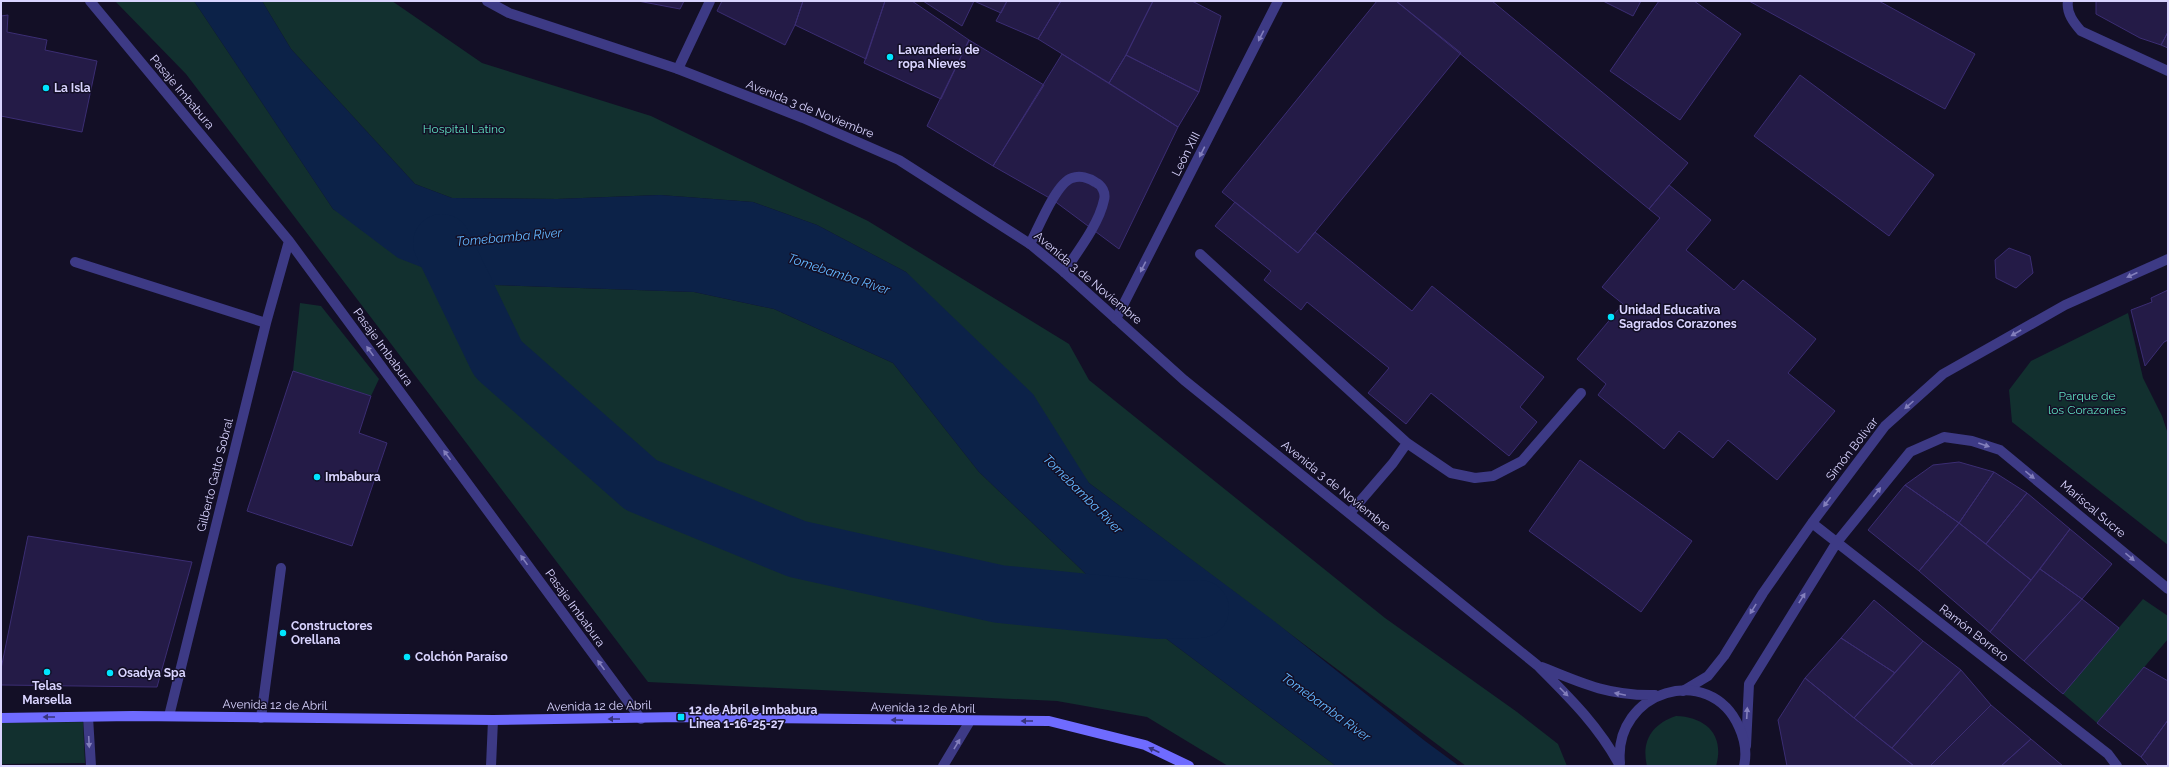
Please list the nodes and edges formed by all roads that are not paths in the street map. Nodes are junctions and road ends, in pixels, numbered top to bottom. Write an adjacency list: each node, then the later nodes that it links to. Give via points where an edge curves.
1 (90, 1): 8 (street, Pasaje Imbabura)
2 (487, 1): 6 (street, Avenida 3 de Noviembre, via 509,14)
3 (710, 1): 6 (street)
4 (1277, 1): 14 (street, León XIII, one-way to 14)
5 (2068, 1): 7 (street, via 2067,6 2072,20 2081,32)
6 (678, 69): 9 (street, Avenida 3 de Noviembre, via 803,118 899,160)
7 (2168, 70)
8 (289, 241): 15 (street, Gilberto Gatto Sobral); 30 (street, Pasaje Imbabura, one-way to 8)
9 (1030, 244): 13 (street, Avenida 3 de Noviembre); 13 (street, via 1063,185 1072,178 1085,177 1097,182 1104,190 1104,199 1092,229)
10 (1200, 254): 17 (street)
11 (2168, 259): 19 (street, Simón Bolívar, one-way to 19, via 2065,305 1943,374 1885,426)
12 (75, 262): 15 (street)
13 (1064, 272): 14 (street, Avenida 3 de Noviembre)
14 (1116, 319): 18 (street, Avenida 3 de Noviembre, via 1184,380)
15 (266, 323): 26 (street, Gilberto Gatto Sobral)
16 (1581, 393): 17 (street, via 1522,461 1493,476 1475,478 1451,473)
17 (1407, 443): 18 (street)
18 (1350, 514): 23 (street, Avenida 3 de Noviembre)
19 (1812, 523): 20 (street, Ramón Borrero); 24 (street, Simón Bolívar, one-way to 24, via 1763,593 1724,656 1708,676)
20 (1837, 542): 22 (street, Mariscal Sucre, one-way to 22, via 1910,452 1944,437 1972,441 2000,450); 33 (street, one-way to 20, via 1749,684); 39 (street, Ramón Borrero, via 2108,754)
21 (281, 568): 29 (street)
22 (2168, 589)
23 (1537, 664): 25 (street, Avenida 3 de Noviembre, one-way to 23, via 1630,696 1587,686); 38 (street, Avenida 3 de Noviembre, one-way to 38, via 1582,710 1608,743)
24 (1683, 690): 25 (street); 33 (street, via 1714,699 1727,708 1741,731)
25 (1659, 695): 38 (street, via 1646,702 1626,724 1621,737)
26 (169, 716): 27 (main road, Avenida 12 de Abril); 29 (main road, Avenida 12 de Abril)
27 (88, 717): 28 (main road, Avenida 12 de Abril, one-way to 28); 34 (street, one-way to 34)
28 (1, 718)
29 (261, 718): 31 (main road, Avenida 12 de Abril)
30 (641, 719): 31 (main road, Avenida 12 de Abril, one-way to 31); 32 (main road, Avenida 12 de Abril, one-way to 30, via 681,717)
31 (493, 720): 35 (street)
32 (970, 721): 36 (street, one-way to 32); 37 (main road, Avenida 12 de Abril, one-way to 32, via 1145,745 1049,721)
33 (1746, 761)
34 (91, 766)
35 (491, 766)
36 (943, 766)
37 (1189, 766)
38 (1620, 766)
39 (2117, 766)

